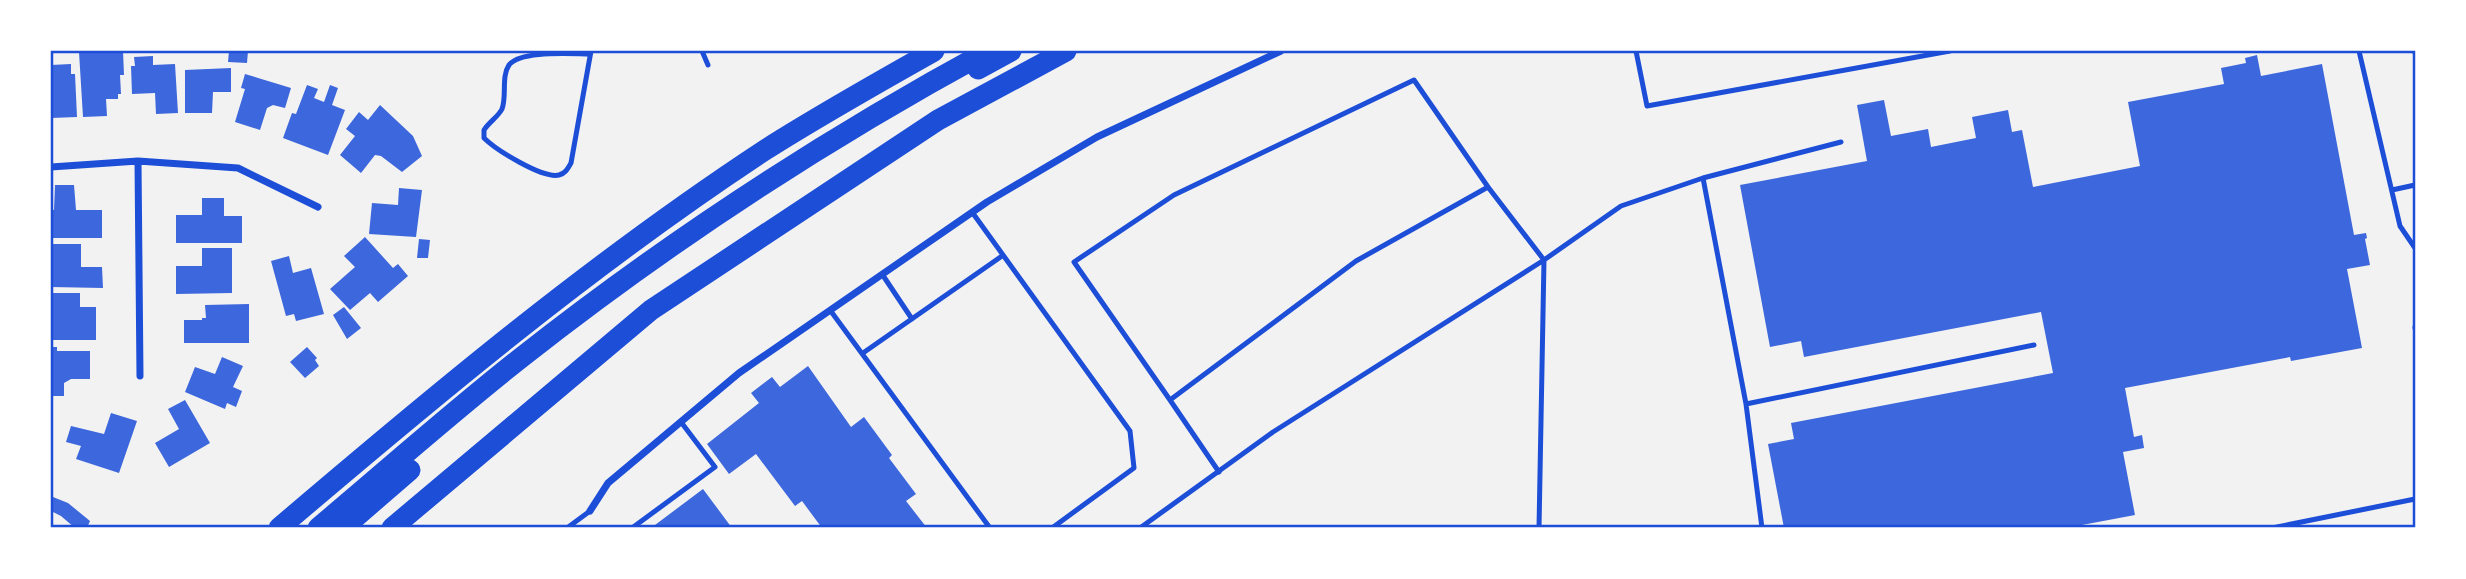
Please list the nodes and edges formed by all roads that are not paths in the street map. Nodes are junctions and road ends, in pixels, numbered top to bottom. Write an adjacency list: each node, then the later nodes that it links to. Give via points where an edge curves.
1 (702, 51): 11 (lane)
2 (934, 51): 36 (highway, via 765,150 624,250 426,403)
3 (988, 51): 37 (highway, via 748,192 637,271 521,358)
4 (1011, 51): 38 (highway, via 862,132 612,302)
5 (1066, 51): 39 (highway, via 938,120 651,310)
6 (1281, 51): 20 (street, via 1097,137)
7 (1636, 51): 8 (lane, via 1647,106)
8 (1950, 51)
9 (2358, 51): 18 (lane)
10 (590, 52): 10 (lane, via 566,172 558,176 541,173 484,138 484,130 503,106 509,65 529,55)
11 (708, 65)
12 (1841, 142): 15 (lane)
13 (138, 161): 14 (street); 19 (street, via 237,168); 29 (street)
14 (51, 167)
15 (1703, 178): 23 (lane, via 1620,206); 31 (lane)
16 (2415, 186): 18 (lane)
17 (1488, 187): 23 (lane); 30 (lane, via 1356,261); 30 (lane, via 1415,80 1174,195 1114,234 1074,262)
18 (2392, 190): 21 (lane, via 2400,226)
19 (318, 207)
20 (972, 212): 22 (lane); 24 (street)
21 (2415, 248)
22 (1002, 256): 26 (lane); 43 (lane, via 1130,431 1134,468)
23 (1544, 260): 33 (lane); 45 (lane)
24 (882, 274): 25 (street); 26 (lane)
25 (830, 310): 28 (lane); 32 (street, via 739,373)
26 (912, 318): 28 (lane)
27 (2034, 345): 31 (lane)
28 (863, 353): 42 (lane)
29 (139, 376)
30 (1170, 400): 33 (lane)
31 (1746, 404): 46 (lane)
32 (681, 422): 35 (street, via 608,483); 41 (lane, via 715,467)
33 (1219, 471): 44 (lane)
34 (2415, 499): 47 (lane)
35 (590, 511): 40 (lane)
36 (279, 528)
37 (318, 528)
38 (342, 528)
39 (392, 528)
40 (567, 528)
41 (632, 528)
42 (990, 528)
43 (1052, 528)
44 (1140, 528)
45 (1539, 528)
46 (1762, 528)
47 (2272, 528)

